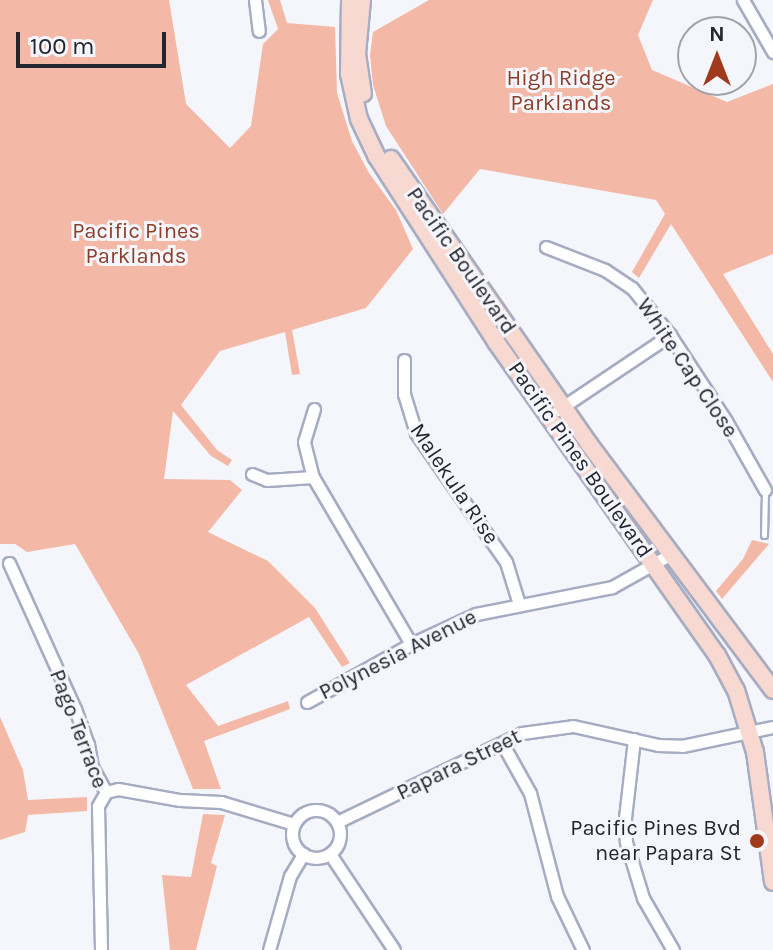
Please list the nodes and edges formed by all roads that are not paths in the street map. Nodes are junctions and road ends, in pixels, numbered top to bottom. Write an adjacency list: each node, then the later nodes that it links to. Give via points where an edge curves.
1 (255, 0): 5 (street)
2 (350, 0): 12 (main road, Pacific Pines Boulevard, via 347,53 353,97 377,157)
3 (362, 0): 10 (main road, Pacific Boulevard, via 357,54 374,131)
4 (743, 0): 6 (street)
5 (259, 31)
6 (773, 52)
7 (546, 247): 8 (street, White Cap Close, via 605,270 632,288)
8 (670, 335): 10 (street); 15 (street, White Cap Close)
9 (404, 360): 20 (street, Malekula Rise, via 404,394 416,433 506,562)
10 (563, 407): 12 (street); 17 (main road, Pacific Boulevard)
11 (314, 409): 14 (street, via 304,442)
12 (548, 416): 19 (main road, Pacific Pines Boulevard)
13 (252, 474): 14 (street, via 267,480)
14 (313, 477): 21 (street)
15 (765, 490): 16 (lane)
16 (764, 535)
17 (671, 554): 19 (street, Polynesia Avenue); 22 (main road, Pacific Boulevard)
18 (9, 563): 28 (street, Pago Terrace)
19 (655, 565): 20 (street, Polynesia Avenue, via 591,593); 25 (main road, Pacific Pines Boulevard, via 717,655)
20 (519, 604): 21 (street, Polynesia Avenue, via 476,614)
21 (411, 644): 23 (street, Polynesia Avenue)
22 (773, 690)
23 (307, 702)
24 (773, 727): 25 (street, Papara Street)
25 (750, 732): 26 (street, Papara Street, via 682,746); 33 (main road, Pacific Pines Boulevard)
26 (634, 739): 27 (street, Papara Street, via 573,726 522,733); 38 (street, via 626,842 643,898)
27 (502, 743): 29 (street, Papara Street); 37 (street, via 530,793 557,896)
28 (106, 792): 30 (street, via 118,789 221,802); 34 (street, Pago Terrace, via 98,806)
29 (337, 822): 30 (street, via 315,810); 32 (street, via 340,839)
30 (294, 824): 31 (street, via 293,841)
31 (303, 854): 32 (street); 35 (street, via 290,876)
32 (330, 854): 36 (street)
33 (773, 882)
34 (101, 950)
35 (269, 950)
36 (394, 950)
37 (583, 950)
38 (673, 950)

